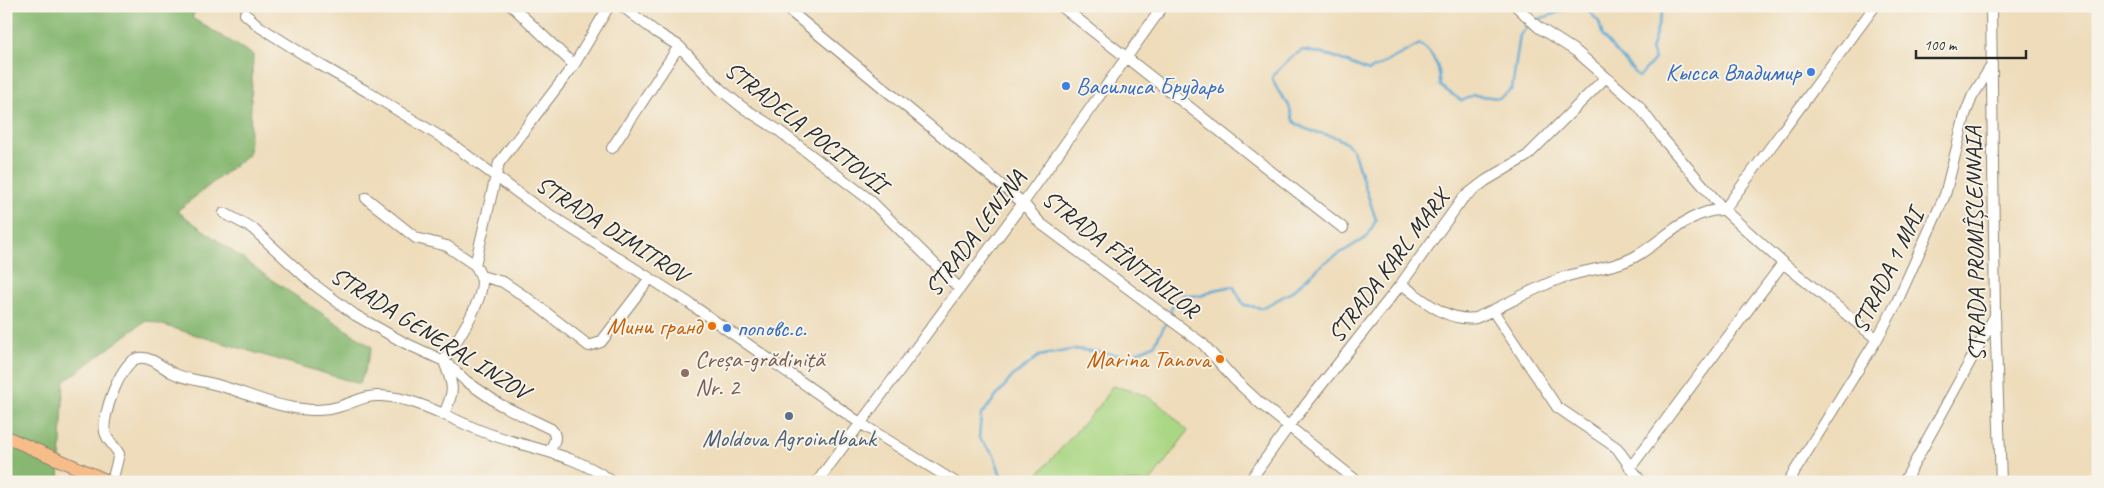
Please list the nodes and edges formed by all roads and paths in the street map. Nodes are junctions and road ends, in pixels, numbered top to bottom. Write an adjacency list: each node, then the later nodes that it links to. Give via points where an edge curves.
1 (512, 6): 13 (street)
2 (609, 6): 13 (street)
3 (622, 6): 11 (street, STRADELA POCITOVÎI)
4 (784, 6): 19 (street, STRADA FÎNTÎNILOR)
5 (1061, 6): 12 (street)
6 (1163, 6): 12 (street, STRADA LENINA)
7 (1516, 6): 15 (street, via 1538,27 1566,43)
8 (1875, 6): 20 (street)
9 (1991, 6): 14 (street, STRADA PROMÎȘLENNAIA)
10 (245, 14): 17 (street, STRADA DIMITROV, via 260,27 449,142)
11 (679, 46): 16 (street); 28 (street, STRADELA POCITOVÎI, via 721,90 870,200)
12 (1127, 58): 19 (street, STRADA LENINA); 22 (street)
13 (574, 65): 17 (street, via 506,150)
14 (1992, 66): 30 (street, STRADA PROMÎȘLENNAIA); 31 (street, STRADA 1 MAI, via 1972,97 1965,115 1945,195 1921,252)
15 (1605, 78): 20 (street, via 1638,105); 27 (street, STRADA KARL MARX, via 1527,156 1463,198)
16 (612, 148)
17 (495, 174): 24 (street); 26 (street, STRADA DIMITROV, via 536,206)
18 (366, 198): 24 (street, via 416,238 447,246)
19 (1023, 203): 28 (street, STRADA LENINA); 35 (street, STRADA FÎNTÎNILOR, via 1040,223 1204,344 1234,379)
20 (1724, 210): 23 (street); 29 (street, via 1693,218 1624,262 1578,272)
21 (224, 213): 32 (street, STRADA GENERAL INZOV, via 252,228 312,283 355,315)
22 (1343, 228)
23 (1784, 264): 31 (street); 38 (street)
24 (474, 265): 25 (street)
25 (481, 276): 26 (street, via 503,282 586,345 598,344); 32 (street, via 476,302)
26 (650, 278): 34 (street, STRADA DIMITROV)
27 (1401, 284): 29 (street, via 1452,318 1476,318); 35 (street, STRADA KARL MARX)
28 (959, 288): 34 (street, STRADA LENINA)
29 (1493, 311): 38 (street, via 1557,407 1617,448)
30 (1995, 316): 47 (street); 48 (street, STRADA PROMÎȘLENNAIA)
31 (1877, 339): 46 (street, STRADA 1 MAI)
32 (444, 361): 33 (street, via 453,384); 37 (street, STRADA GENERAL INZOV, via 499,404 551,429 556,438)
33 (444, 414): 37 (street, STRADA GENERAL INZOV, via 484,432); 39 (street, STRADA GENERAL INZOV, via 396,397 378,395 316,411 288,407 176,375 140,357 122,370 106,416 104,430 107,440 119,454)
34 (860, 423): 41 (street, STRADA LENINA); 42 (street, STRADA DIMITROV)
35 (1289, 426): 43 (street, STRADA KARL MARX); 44 (street, STRADA FÎNTÎNILOR)
36 (6, 437): 39 (main road)
37 (549, 452): 40 (street, STRADA GENERAL INZOV, via 588,465)
38 (1630, 468): 45 (street)
39 (111, 482)
40 (613, 482)
41 (817, 482)
42 (955, 482)
43 (1249, 482)
44 (1358, 482)
45 (1641, 482)
46 (1788, 482)
47 (1904, 482)
48 (2001, 482)

